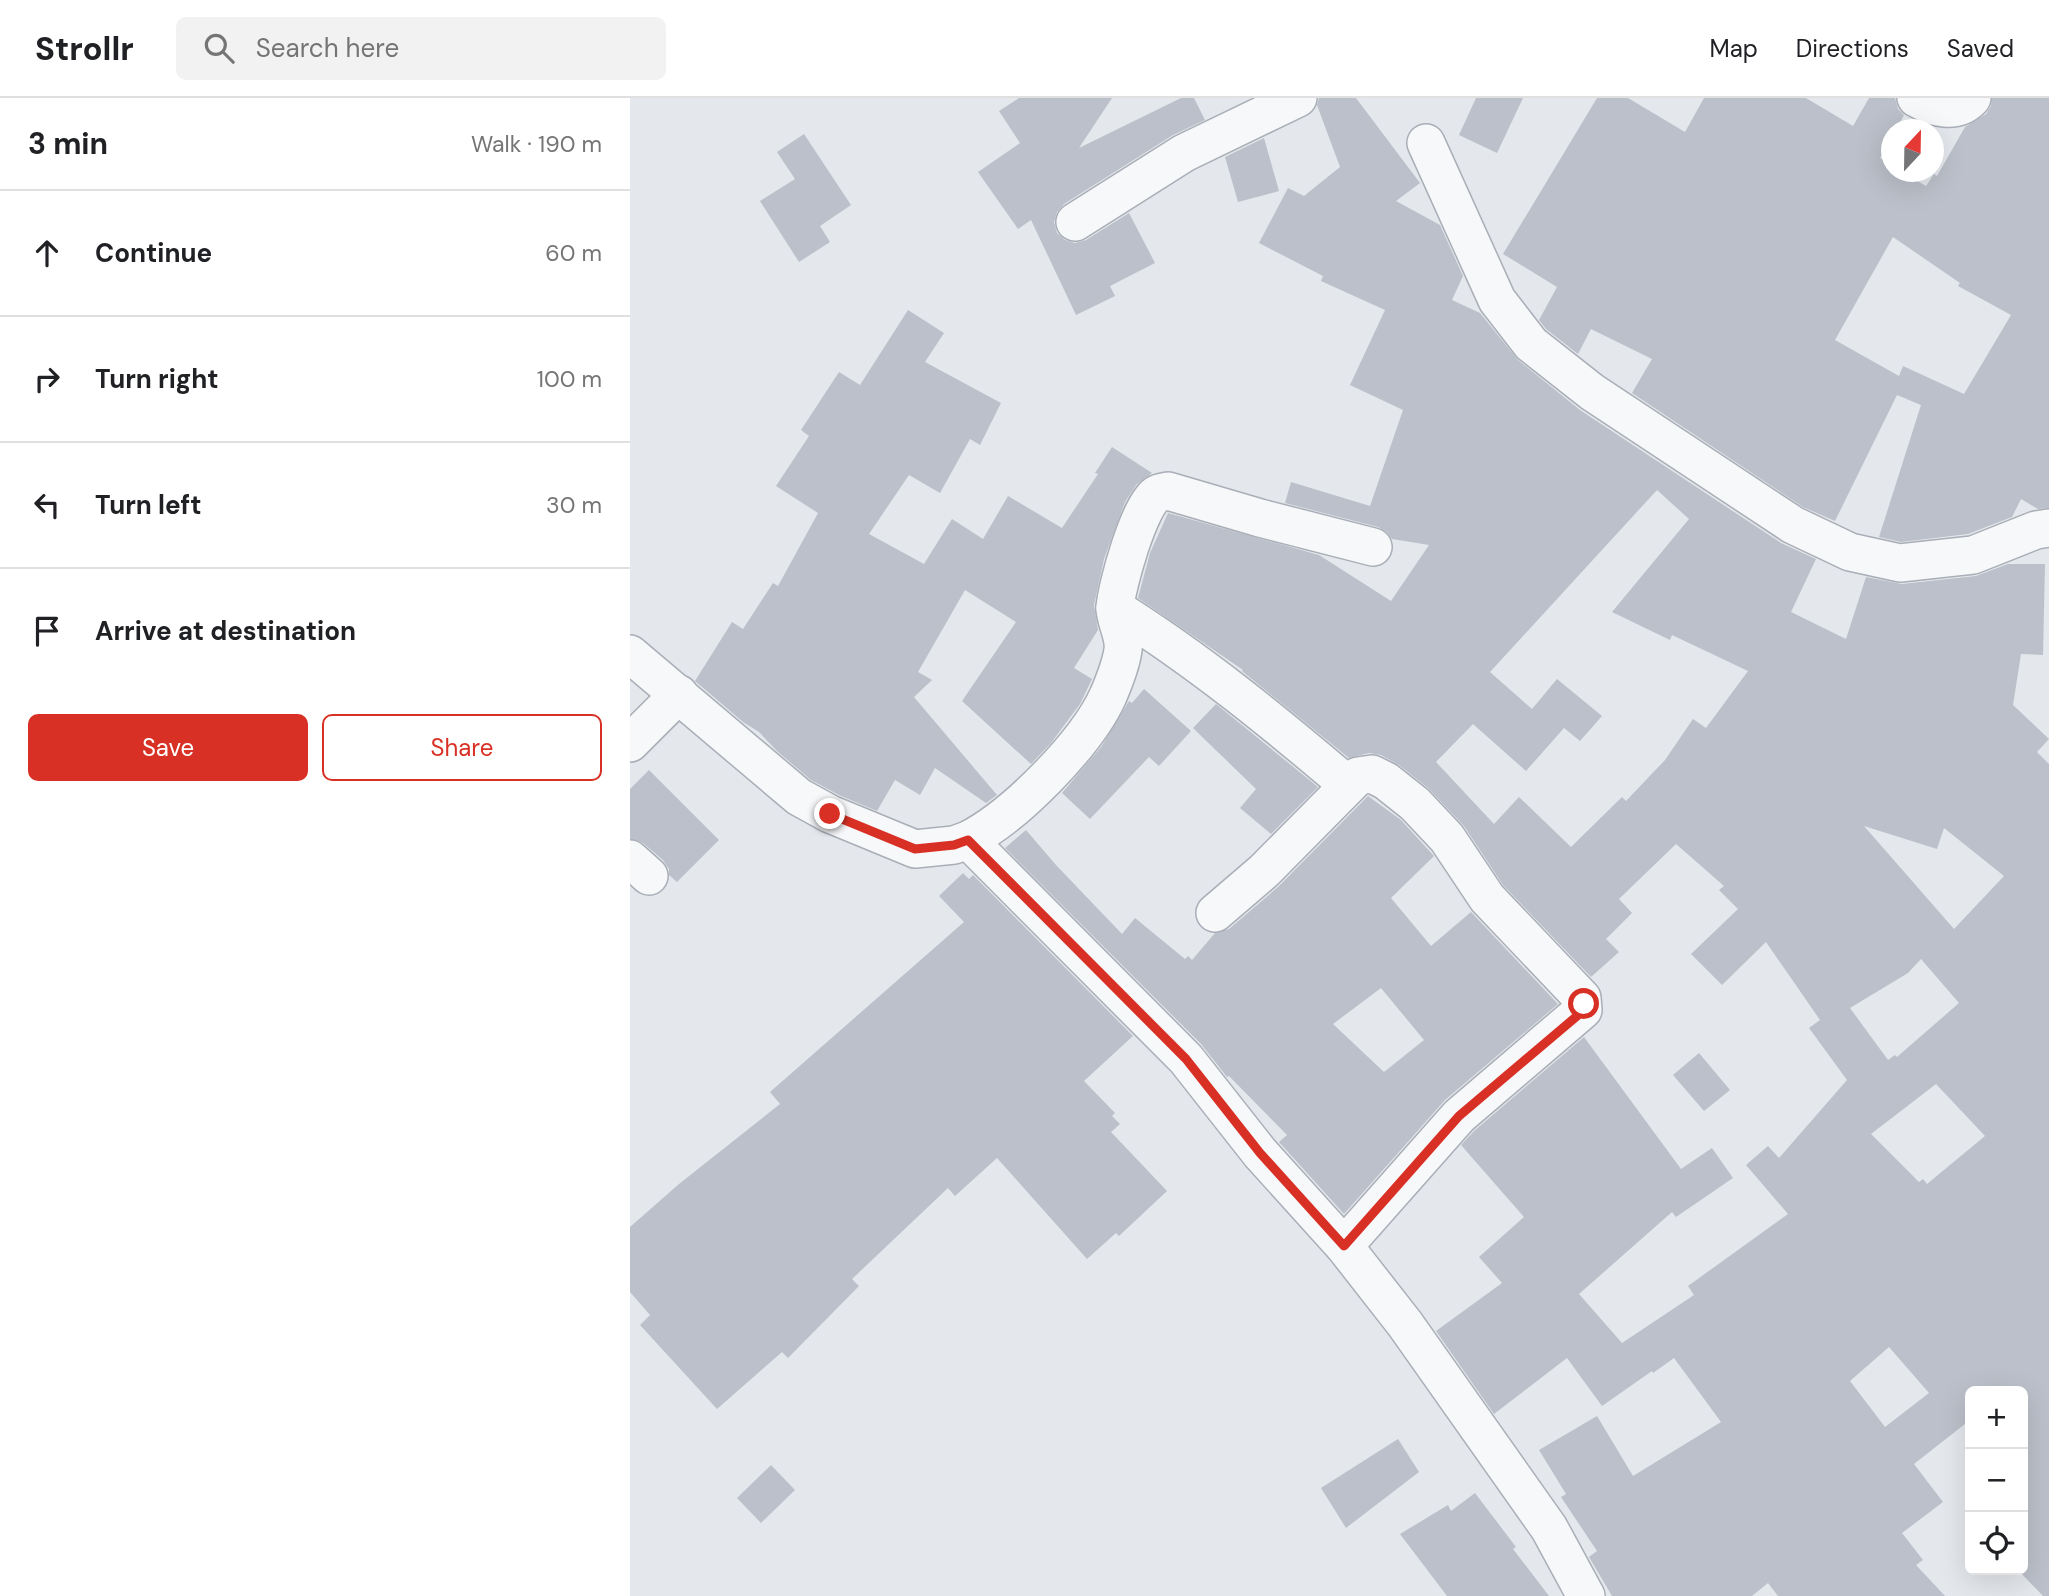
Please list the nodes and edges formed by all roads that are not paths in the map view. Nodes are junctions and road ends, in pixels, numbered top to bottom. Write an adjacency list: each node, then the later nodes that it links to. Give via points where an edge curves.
1 (1298, 98): 5 (street, via 1184,153)
2 (1916, 98): 3 (street, via 1932,107 1952,109)
3 (1972, 98)
4 (1426, 143): 6 (street, via 1497,300 1531,344 1592,392 1793,525 1850,552 1900,563 1973,555)
5 (1075, 222)
6 (2049, 528)
7 (1373, 547): 8 (street, via 1168,491 1156,494 1133,533)
8 (1115, 608): 12 (street, via 1165,639); 13 (street, via 1123,648 1108,696 1075,748 1007,815)
9 (630, 654): 10 (street)
10 (679, 694): 11 (street); 13 (street, via 799,797 830,814 915,849)
11 (630, 743)
12 (1348, 785): 14 (street, via 1264,871); 15 (street, via 1371,774 1415,804 1447,838 1487,898 1584,1004 1577,1016 1459,1116)
13 (968, 840): 15 (street, via 1186,1059 1260,1153)
14 (1215, 913)
15 (1344, 1246): 16 (street, via 1549,1528)
16 (1586, 1596)

